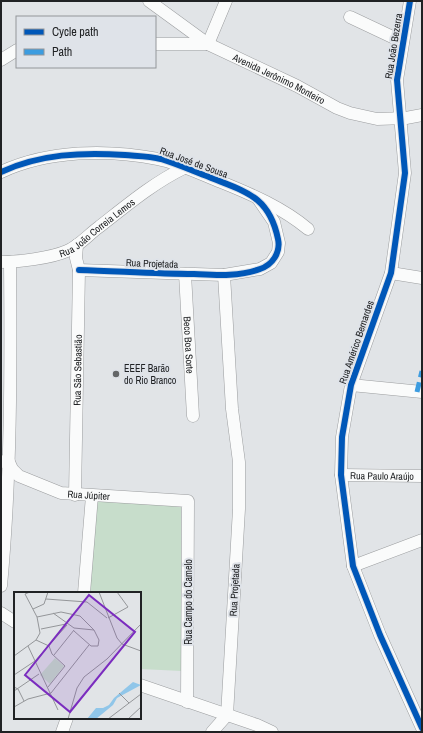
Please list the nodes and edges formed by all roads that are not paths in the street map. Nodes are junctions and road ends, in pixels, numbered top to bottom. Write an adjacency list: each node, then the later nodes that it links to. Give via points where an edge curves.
1 (149, 1): 7 (street, Avenida Jerônimo Monteiro)
2 (226, 1): 7 (street)
3 (410, 1): 5 (street, Rua João Bezerra)
4 (350, 16): 5 (street)
5 (403, 42): 11 (street, Rua João Bezerra, via 397,80)
6 (156, 44): 7 (street)
7 (208, 44): 11 (street, Avenida Jerônimo Monteiro, via 350,113 377,119)
8 (16, 51): 9 (street)
9 (1, 60)
10 (422, 115): 11 (street, Avenida Jerônimo Monteiro)
11 (399, 119): 19 (street, Rua Américo Bernardes, via 405,172)
12 (184, 168): 13 (street, Rua José de Sousa, via 160,159 78,154 48,156 18,164); 14 (street, Rua José de Sousa, via 246,192); 16 (street, Rua João Correia Lemos, via 129,204)
13 (1, 172)
14 (259, 200): 15 (street, Rua José de Sousa, via 286,213); 21 (street, Rua José de Sousa, via 274,222 279,244 278,252 271,263 260,269)
15 (308, 230)
16 (77, 245): 17 (street, Rua João Correia Lemos, via 66,252); 18 (street, Rua São Sebastião, via 76,258)
17 (5, 262): 26 (street, via 11,360)
18 (79, 270): 20 (street, Rua Projetada); 29 (street, Rua São Sebastião)
19 (391, 273): 22 (street); 23 (street, Rua Américo Bernardes)
20 (185, 274): 21 (street, Rua Projetada); 25 (street, Beco Boa Sorte)
21 (224, 275): 40 (street, Rua Projetada, via 232,409 239,462 239,508)
22 (422, 278)
23 (351, 385): 24 (street); 27 (street, Rua Américo Bernardes, via 342,437)
24 (422, 392)
25 (193, 416)
26 (5, 461): 29 (street, Rua Júpiter, via 19,476 61,493); 34 (street, via 5,538)
27 (341, 475): 28 (street, Rua Paulo Araújo); 33 (street, Rua Américo Bernardes)
28 (422, 476)
29 (75, 495): 30 (street, Rua Júpiter)
30 (92, 496): 31 (street, Rua Júpiter); 35 (street)
31 (188, 501): 39 (street, Rua Campo do Camelo)
32 (422, 540): 33 (street)
33 (353, 566): 42 (street, Rua Américo Bernardes, via 380,636)
34 (1, 586)
35 (84, 592)
36 (1, 613): 37 (street)
37 (14, 621)
38 (141, 685): 39 (street)
39 (187, 702): 40 (street)
40 (227, 715): 44 (street); 45 (street)
41 (67, 719): 43 (street)
42 (422, 728)
43 (62, 732)
44 (212, 732)
45 (272, 732)

